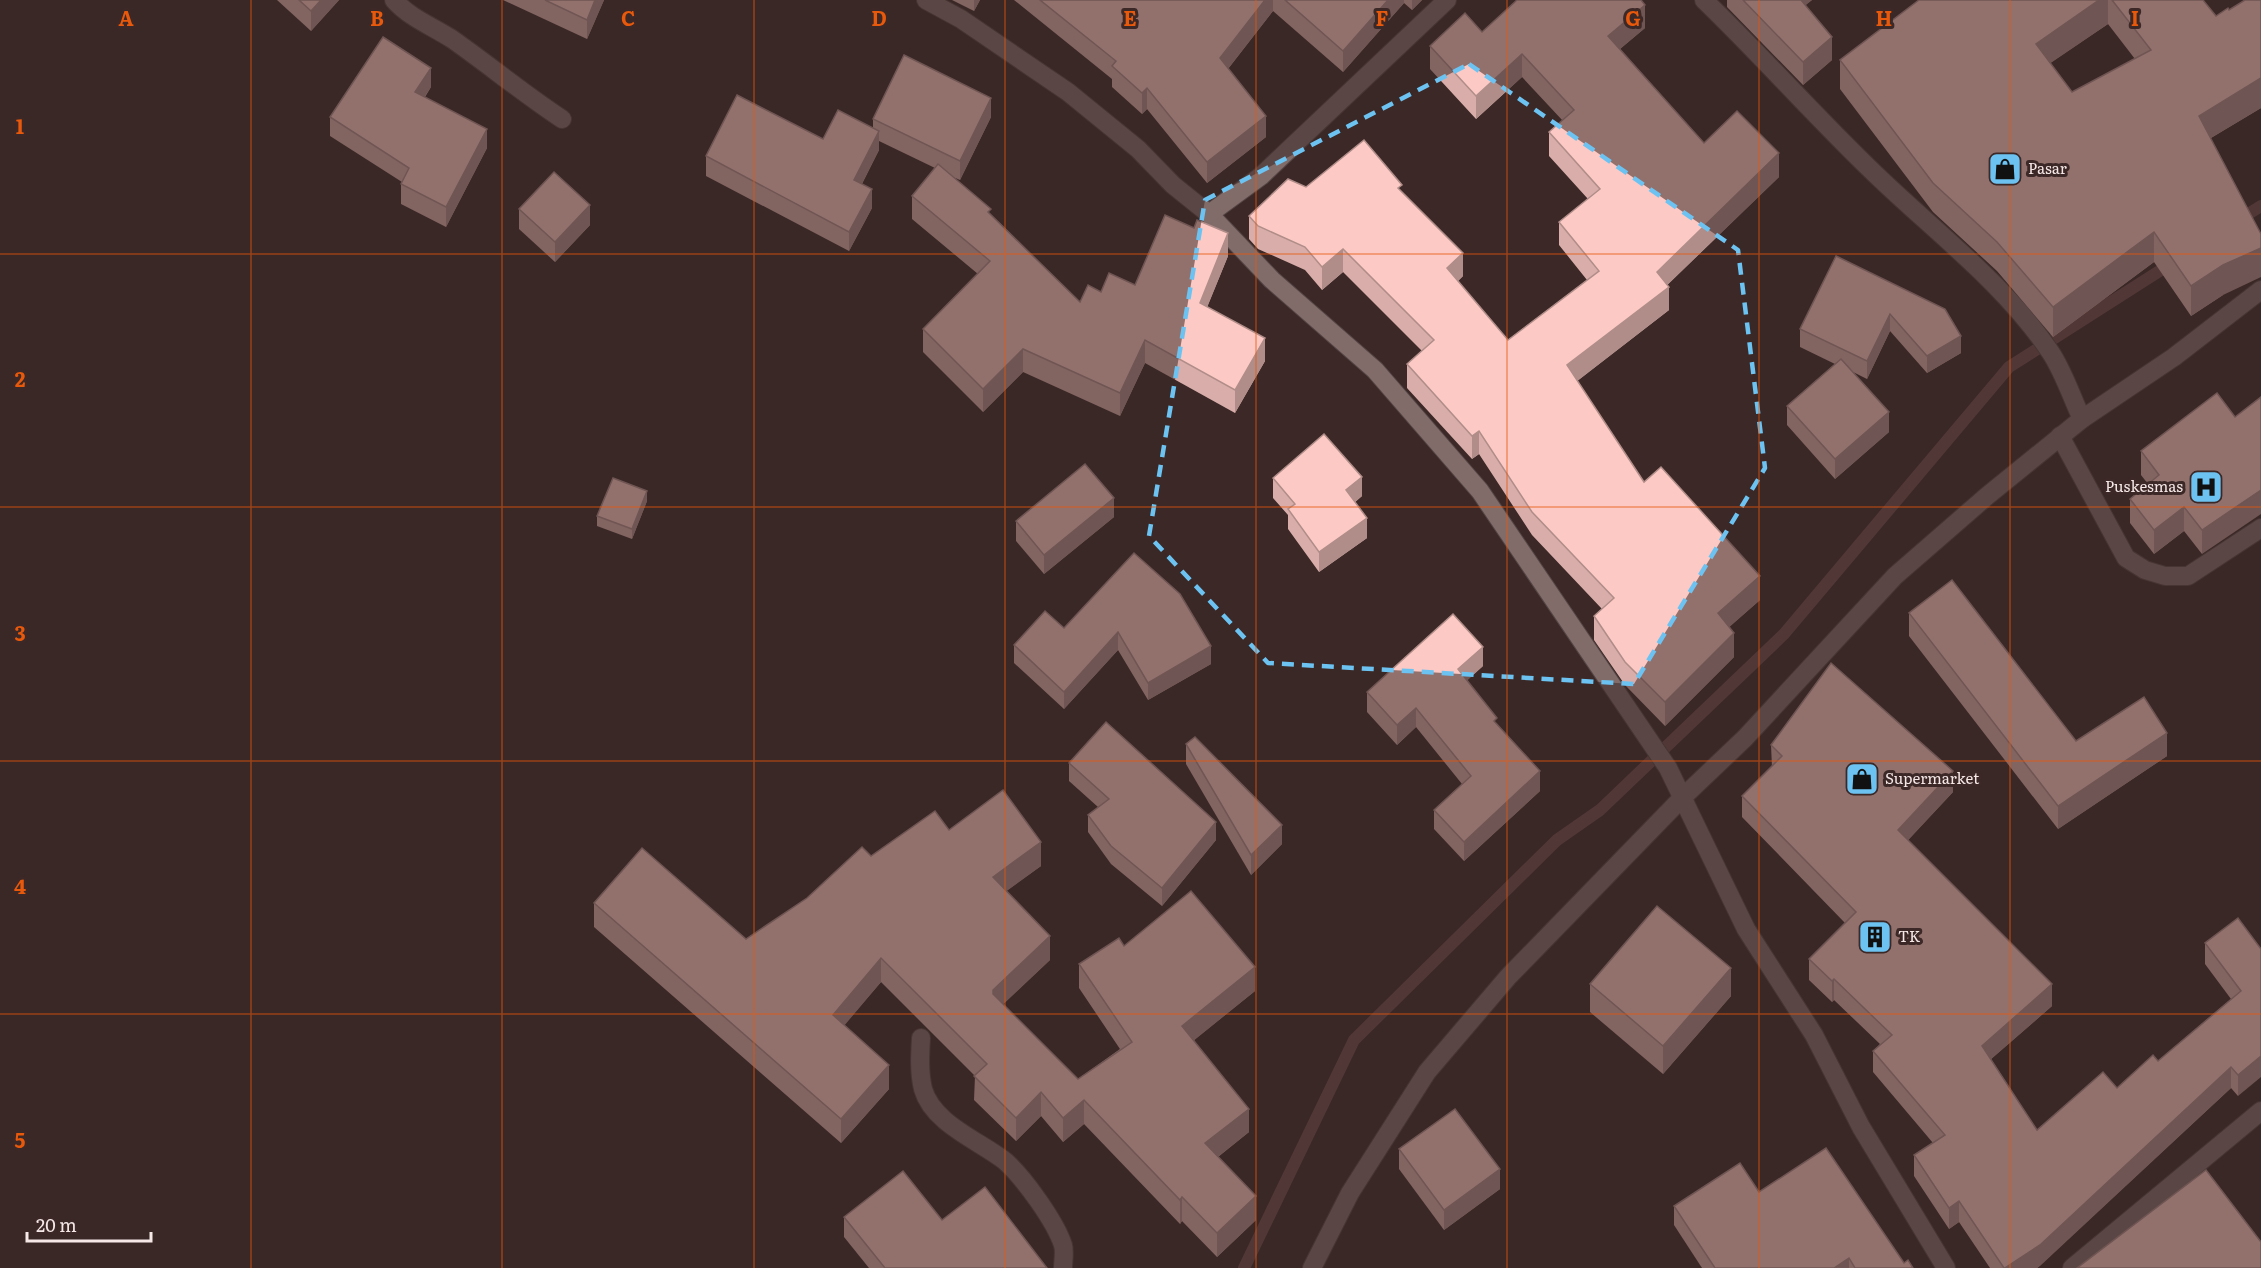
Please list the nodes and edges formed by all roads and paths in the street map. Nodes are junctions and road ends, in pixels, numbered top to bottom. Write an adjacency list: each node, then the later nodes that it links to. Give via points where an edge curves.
1 (394, 0): 5 (street, via 411,16 439,31)
2 (926, 0): 6 (street, via 961,19 1068,92)
3 (1447, 0): 6 (street, via 1261,176)
4 (1704, 0): 8 (street, via 1870,169 1938,229 2030,325 2052,355)
5 (562, 119)
6 (1209, 214): 11 (street, via 1272,280 1375,370 1480,491 1668,768)
7 (2261, 290): 8 (street, via 2174,357)
8 (2082, 419): 9 (street)
9 (2060, 436): 10 (street, via 2126,558 2145,570 2165,576 2188,576); 11 (street, via 1895,576 1745,738)
10 (2261, 528)
11 (1683, 797): 15 (street, via 1508,977 1427,1072 1350,1193); 16 (street, via 1746,929 1814,1035 1861,1127)
12 (921, 1038): 14 (street, via 924,1091 955,1129 1016,1173 1063,1246)
13 (2261, 1111): 17 (street)
14 (1063, 1268)
15 (1312, 1268)
16 (1946, 1268)
17 (2072, 1268)

